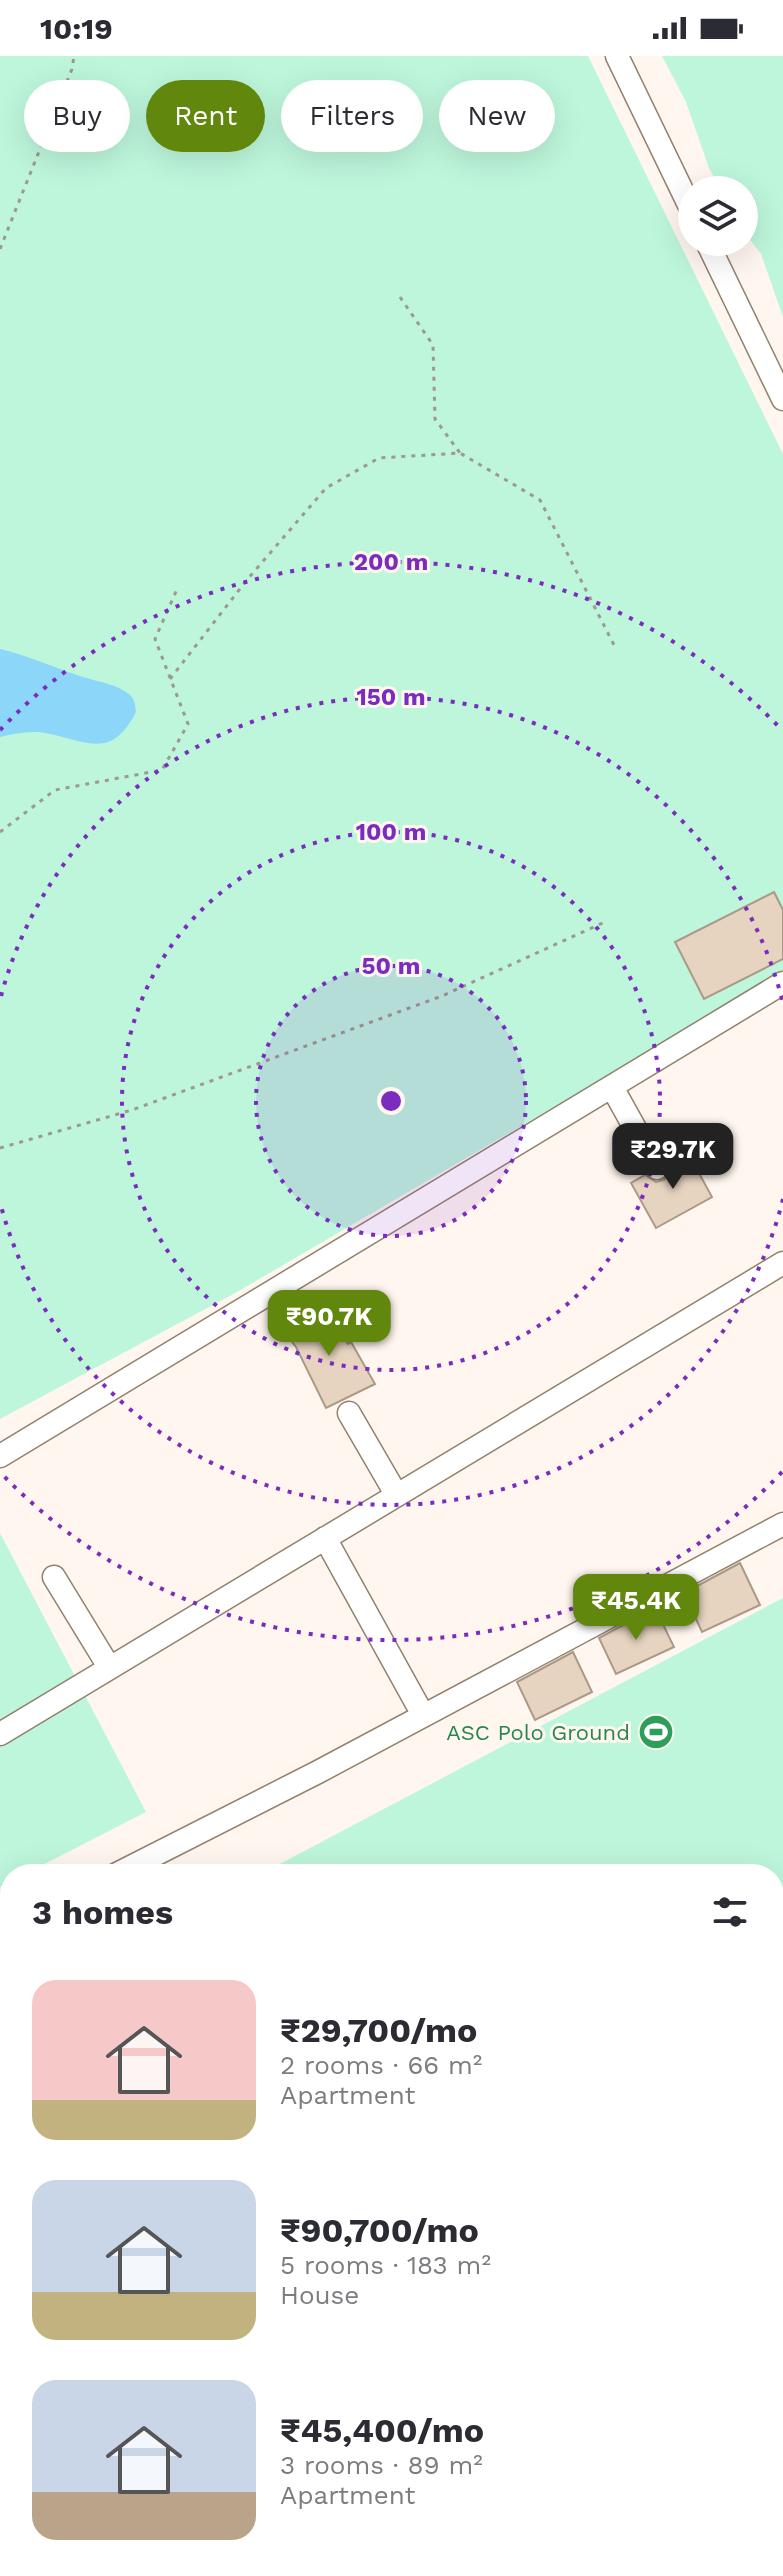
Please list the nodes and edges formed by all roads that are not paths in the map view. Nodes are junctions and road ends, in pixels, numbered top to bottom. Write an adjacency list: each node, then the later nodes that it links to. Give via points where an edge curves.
1 (617, 56): 2 (lane)
2 (678, 182)
3 (714, 256): 4 (lane)
4 (783, 399)
5 (783, 983): 6 (lane)
6 (612, 1087): 7 (lane); 10 (lane)
7 (657, 1168)
8 (783, 1263): 11 (lane)
9 (349, 1413): 11 (lane)
10 (0, 1456)
11 (396, 1494): 13 (lane)
12 (783, 1524): 16 (lane)
13 (325, 1538): 15 (lane); 16 (lane)
14 (54, 1577): 15 (lane)
15 (109, 1667): 17 (lane)
16 (423, 1715): 18 (lane)
17 (0, 1734)
18 (137, 1864)

